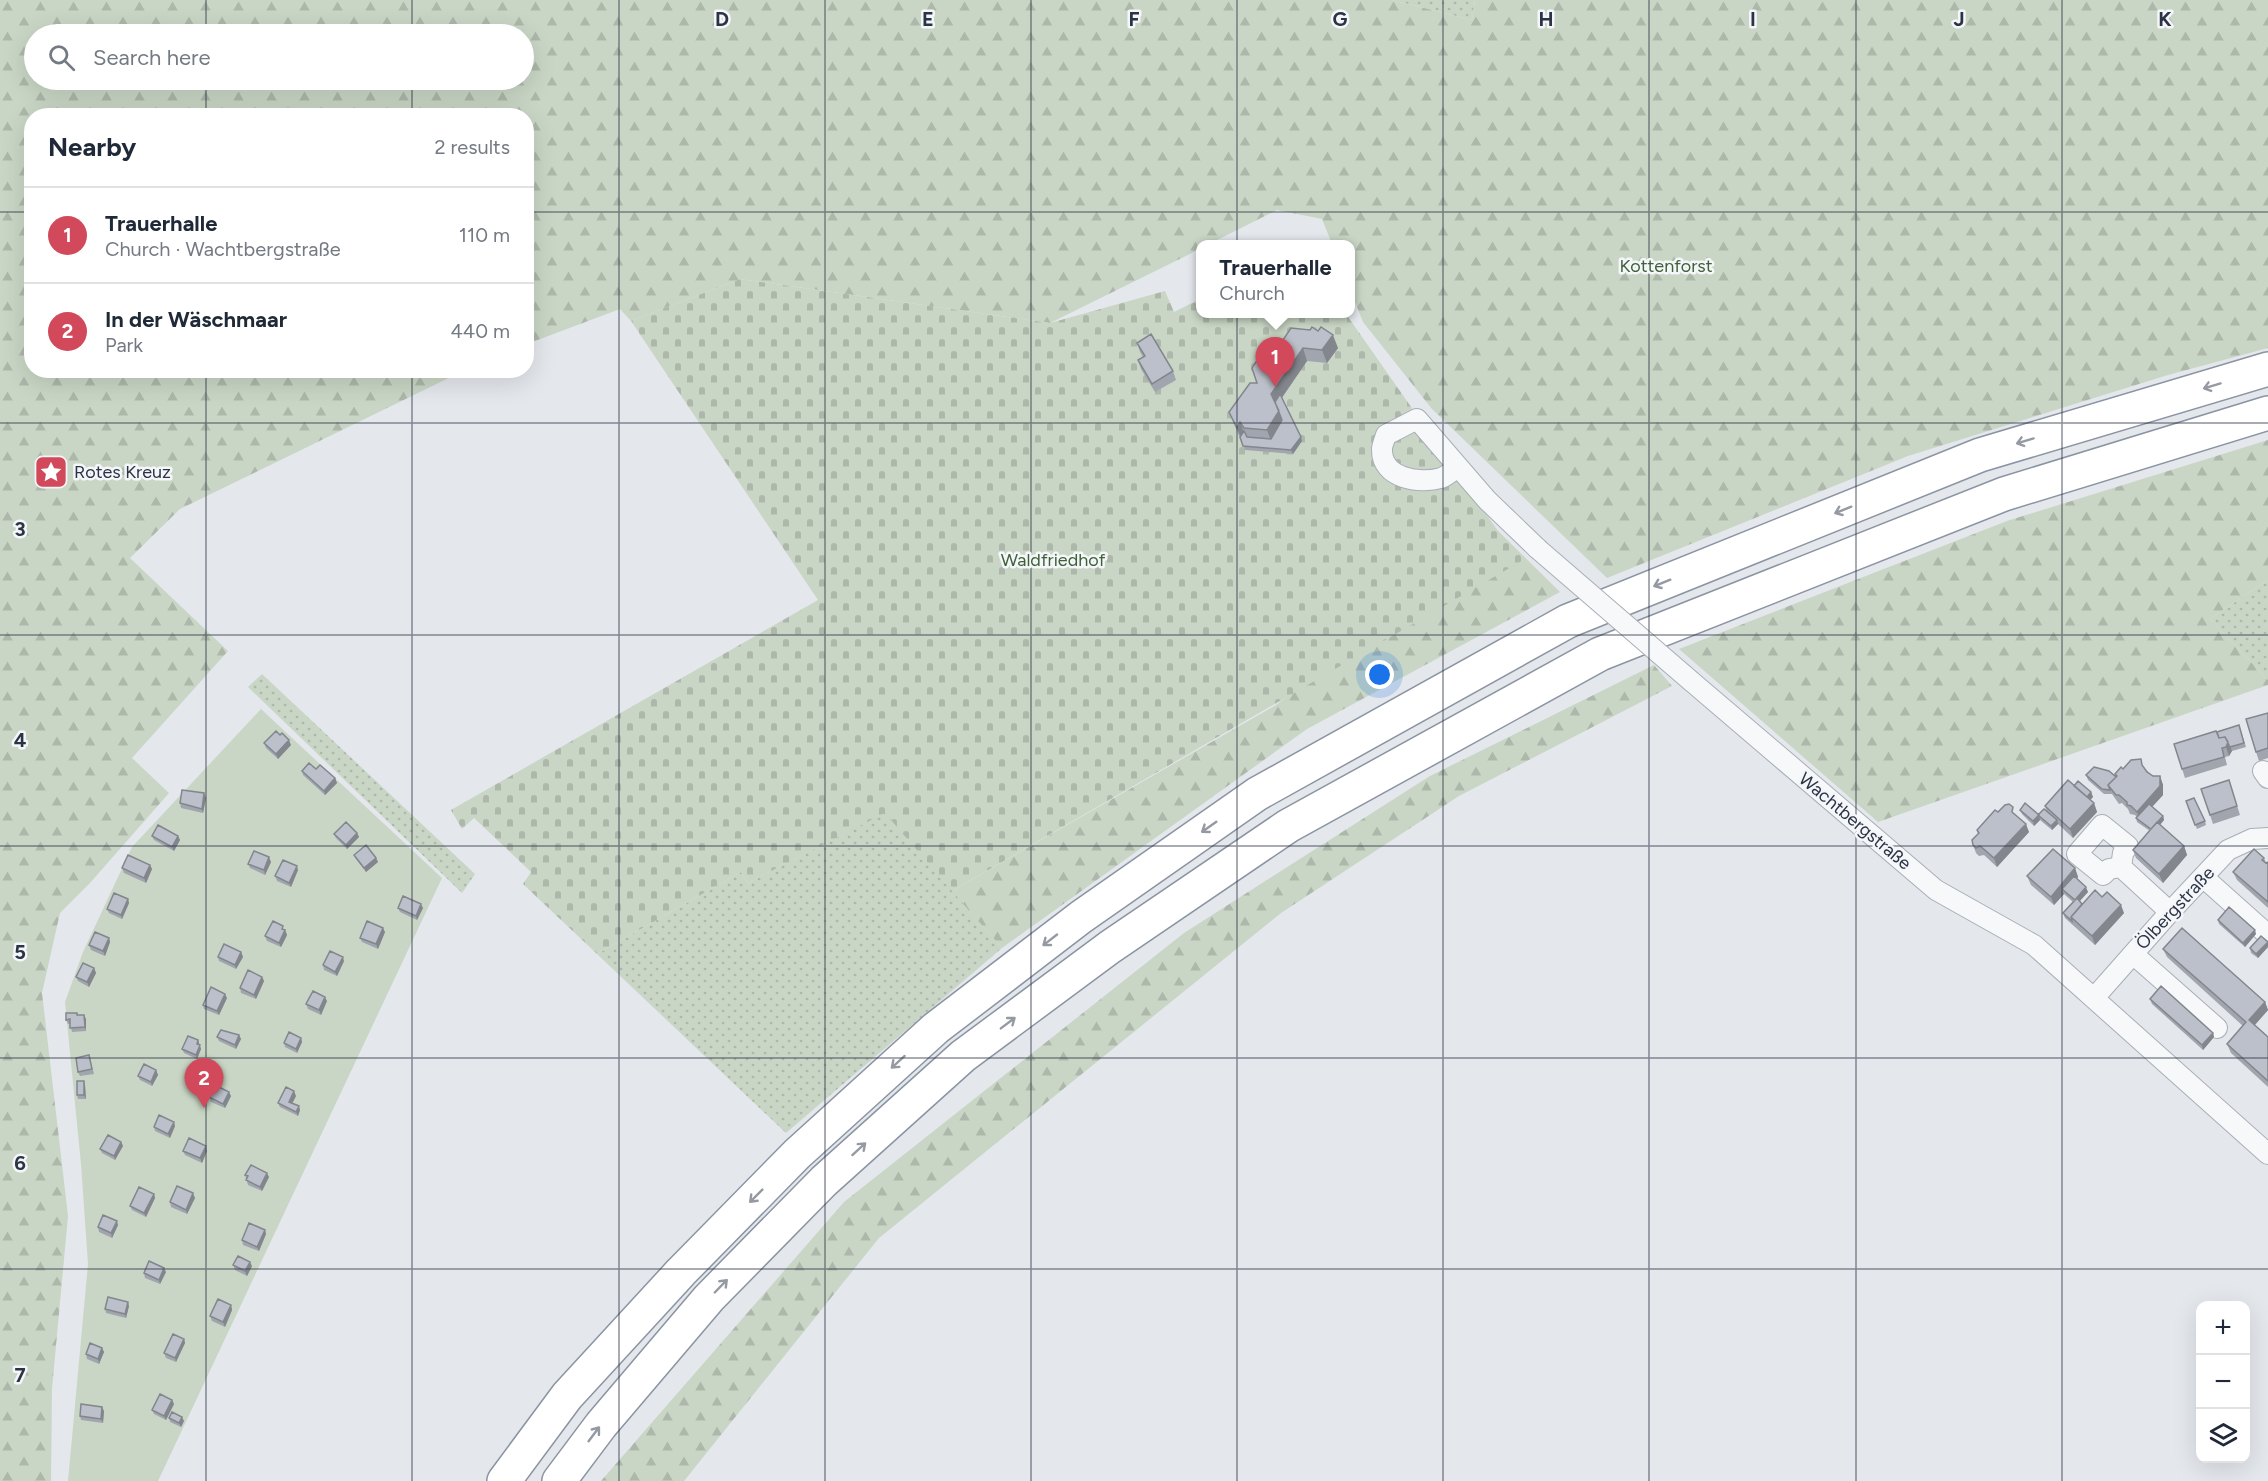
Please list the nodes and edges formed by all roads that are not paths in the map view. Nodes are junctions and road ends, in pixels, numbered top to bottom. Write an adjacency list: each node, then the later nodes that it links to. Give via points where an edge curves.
1 (2268, 369): 13 (highway, one-way to 13, via 1980,455 1568,621 1257,794 1081,917 954,1014 832,1122 665,1288 567,1396)
2 (2268, 413): 14 (highway, one-way to 2, via 710,1298 824,1181 963,1056 1110,947 1288,826 1600,654 2004,494)
3 (1457, 467): 10 (street, Wachtbergstraße, bridge, via 1538,549 1936,890 2034,945)
4 (2268, 838): 6 (street, Ölbergstraße, via 2252,839 2228,850)
5 (2121, 867): 7 (street)
6 (2203, 877): 7 (street, Ölbergstraße); 8 (street)
7 (2170, 912): 9 (street, Ölbergstraße)
8 (2268, 934)
9 (2133, 954): 10 (street, Ölbergstraße); 11 (street)
10 (2094, 998): 12 (street, Wachtbergstraße)
11 (2217, 1028)
12 (2268, 1154)
13 (504, 1481)
14 (559, 1481)

